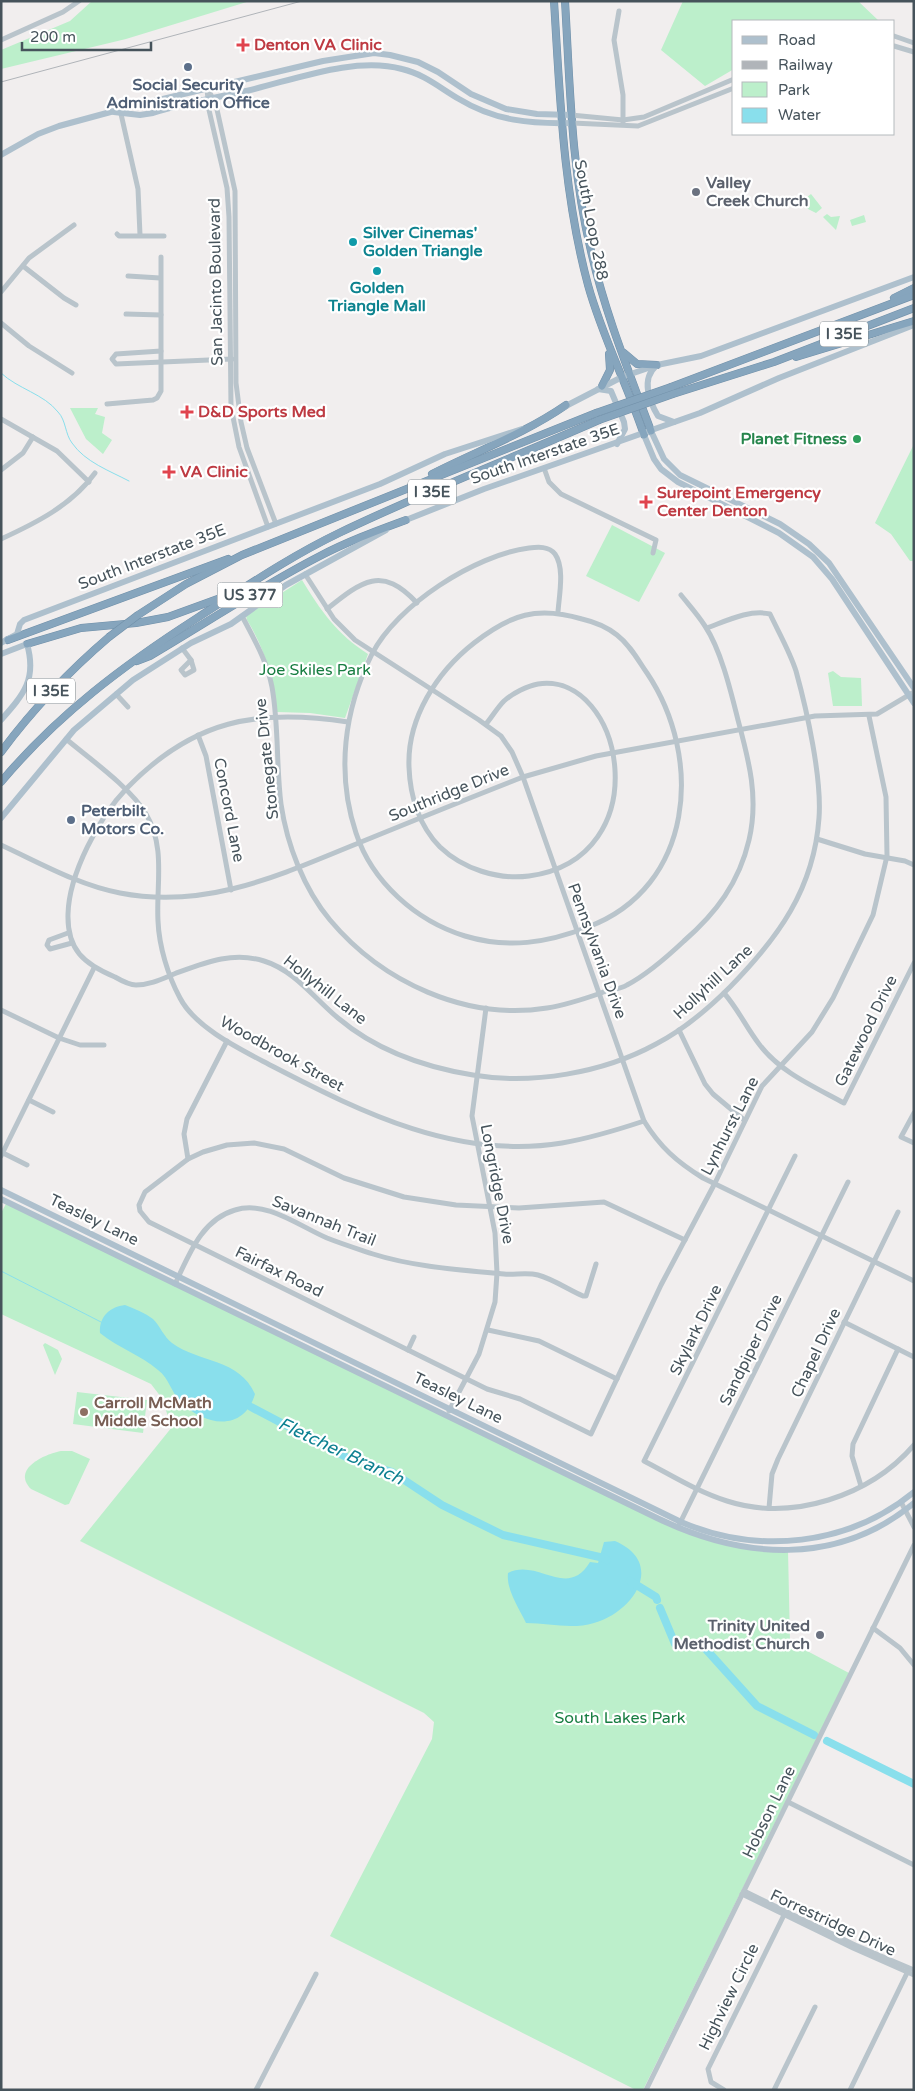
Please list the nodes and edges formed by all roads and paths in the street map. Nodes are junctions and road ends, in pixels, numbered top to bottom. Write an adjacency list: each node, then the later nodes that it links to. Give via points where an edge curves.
1 (79, 1): 6 (street, via 63,12)
2 (554, 1): 22 (highway, South Loop 288)
3 (565, 1): 23 (highway, South Loop 288)
4 (619, 11): 24 (street, via 614,40 623,95)
5 (895, 36): 7 (street)
6 (1, 40)
7 (913, 42): 9 (street)
8 (895, 46): 9 (street)
9 (912, 52)
10 (433, 70): 11 (main road); 14 (main road, via 400,57 366,54); 19 (main road, via 471,94)
11 (427, 78): 17 (main road, via 402,69 368,64); 18 (main road)
12 (732, 80): 13 (street)
13 (713, 88): 16 (street); 24 (street, via 651,115)
14 (207, 89): 17 (street, San Jacinto Boulevard); 20 (main road)
15 (732, 89): 16 (street)
16 (716, 95): 27 (street, via 638,126)
17 (210, 99): 21 (main road, via 153,113); 28 (street, San Jacinto Boulevard); 29 (street, San Jacinto Boulevard)
18 (465, 103): 19 (main road, via 494,113); 26 (main road, via 512,121)
19 (506, 109): 22 (main road)
20 (112, 112): 21 (main road); 31 (main road, via 52,129)
21 (122, 114): 34 (street, via 138,189)
22 (561, 114): 23 (main road); 26 (highway, South Loop 288)
23 (572, 114): 24 (street); 25 (highway, South Loop 288)
24 (623, 120): 27 (street)
25 (572, 123): 26 (main road); 27 (street); 36 (highway, South Loop 288)
26 (562, 124): 37 (highway, South Loop 288)
27 (624, 127)
28 (226, 147): 29 (street); 30 (street, San Jacinto Boulevard)
29 (219, 152): 30 (street); 39 (street, San Jacinto Boulevard, via 228,198)
30 (227, 154): 40 (street, San Jacinto Boulevard, via 235,191)
31 (1, 155)
32 (74, 225): 41 (street, via 38,250)
33 (117, 234): 34 (street)
34 (140, 235): 35 (street)
35 (164, 236)
36 (591, 252): 37 (highway); 57 (highway, South Loop 288)
37 (580, 255): 56 (highway, South Loop 288)
38 (161, 257): 44 (street)
39 (229, 260): 40 (street); 59 (street, San Jacinto Boulevard)
40 (236, 260): 60 (street, San Jacinto Boulevard)
41 (23, 266): 46 (street); 48 (street)
42 (128, 276): 44 (street)
43 (914, 277): 64 (main road, South Interstate 35E, via 701,356)
44 (160, 278): 52 (street)
45 (914, 288): 51 (highway)
46 (1, 292)
47 (914, 295): 51 (highway, I 35E)
48 (76, 304)
49 (914, 308): 63 (highway, I 35E)
50 (126, 314): 52 (street)
51 (863, 314): 70 (highway, I 35E, bridge)
52 (161, 315): 58 (street)
53 (914, 321): 63 (highway)
54 (1, 323): 65 (street, via 29,346)
55 (914, 325): 73 (main road, South Interstate 35E)
56 (608, 343): 66 (highway, South Loop 288); 67 (highway, via 610,370)
57 (619, 346): 64 (highway, via 632,362); 66 (highway, South Loop 288)
58 (161, 351): 62 (street); 62 (street, via 116,354 112,359 116,364)
59 (230, 351): 60 (street); 61 (street, San Jacinto Boulevard)
60 (237, 355): 61 (street); 72 (street, San Jacinto Boulevard)
61 (230, 360): 62 (street); 74 (street, San Jacinto Boulevard)
62 (161, 361): 68 (street, via 158,398)
63 (774, 362): 70 (highway, I 35E, bridge)
64 (657, 365): 66 (main road, South Interstate 35E); 73 (main road, via 648,376 646,385 658,416)
65 (72, 373)
66 (626, 376): 67 (main road, South Interstate 35E); 75 (highway, South Loop 288)
67 (598, 388): 69 (main road, South Interstate 35E); 77 (main road, via 611,390 614,394 625,429)
68 (107, 404)
69 (566, 405): 82 (highway, via 532,427 475,451); 86 (main road, South Interstate 35E, via 527,427 427,461 380,484)
70 (598, 417): 82 (highway, I 35E); 94 (highway, I 35E, via 339,533)
71 (1, 419): 76 (street)
72 (240, 422): 74 (street); 86 (street, San Jacinto Boulevard)
73 (676, 422): 75 (main road, South Interstate 35E)
74 (233, 424): 87 (street, San Jacinto Boulevard)
75 (647, 433): 77 (main road, South Interstate 35E / US 377); 83 (main road, via 671,468); 84 (main road, via 654,460 661,469 683,485)
76 (33, 437): 79 (street, via 23,453); 81 (street, via 57,451)
77 (617, 444): 78 (main road, South Interstate 35E / US 377)
78 (544, 468): 85 (main road, South Interstate 35E / US 377); 91 (street, via 549,482 561,494 656,540)
79 (1, 470)
80 (95, 473): 81 (street)
81 (89, 482): 89 (street, via 57,509)
82 (394, 494): 92 (highway, I 35E)
83 (718, 494): 84 (main road); 88 (main road)
84 (716, 501): 90 (main road)
85 (406, 520): 93 (main road, South Interstate 35E); 108 (highway, US 377, via 319,556 150,656)
86 (276, 524): 87 (main road, South Interstate 35E)
87 (268, 527): 102 (main road, South Interstate 35E, via 24,620 17,634)
88 (800, 537): 90 (main road); 99 (main road, via 829,563)
89 (1, 539)
90 (791, 540): 99 (main road, via 813,557)
91 (653, 553)
92 (242, 555): 102 (highway, via 217,561); 125 (highway, I 35E, bridge, via 186,584 109,637 61,680)
93 (305, 574): 97 (street, Pennsylvania Drive); 100 (main road, South Interstate 35E)
94 (238, 590): 103 (highway, via 183,613 136,623 81,628); 108 (highway, I 35E)
95 (681, 595): 101 (street, Stonegate Drive)
96 (417, 604): 97 (street, via 403,588 386,580 362,584); 98 (street, via 453,576 479,563 511,551 545,547 554,553 560,567); 105 (street, via 397,622)
97 (327, 609): 105 (street, Pennsylvania Drive, via 346,631)
98 (558, 612): 110 (street, via 522,616 491,631 451,663); 124 (street, via 597,623 628,644 660,692)
99 (859, 612): 109 (main road); 112 (main road)
100 (242, 616): 104 (main road, South Interstate 35E); 115 (street, Stonegate Drive, via 264,657)
101 (707, 628): 117 (street, Hollyhill Lane, via 738,617 762,612 770,614 795,669); 121 (street, Stonegate Drive, via 727,680)
102 (5, 642)
103 (27, 644): 106 (main road); 118 (main road, via 31,676 22,694)
104 (182, 648): 107 (street); 111 (main road, South Interstate 35E)
105 (373, 652): 110 (street, Pennsylvania Drive); 119 (street)
106 (1, 654)
107 (191, 660)
108 (124, 667): 128 (highway, I 35E, via 56,724)
109 (914, 688)
110 (431, 690): 120 (street, Pennsylvania Drive); 131 (street, via 417,720 410,749 411,785)
111 (116, 694): 114 (street); 123 (main road, South Interstate 35E)
112 (911, 694): 113 (main road); 116 (street, Southridge Drive, via 885,711)
113 (914, 703)
114 (128, 707)
115 (275, 715): 119 (street, Hollyhill Lane); 122 (street, Hollyhill Lane, via 236,721); 137 (street, Stonegate Drive, via 281,804 290,843)
116 (870, 716): 117 (street, Southridge Drive); 135 (street, Lynhurst Lane, via 886,797)
117 (806, 718): 121 (street, Southridge Drive); 132 (street, Hollyhill Lane, via 820,795)
118 (1, 720)
119 (348, 722): 133 (street, via 344,748 345,788)
120 (486, 724): 126 (street, via 502,703 513,695 531,686 558,685 577,692 594,708); 127 (street, Pennsylvania Drive, via 507,743)
121 (741, 730): 124 (street, Southridge Drive); 148 (street, Stonegate Drive, via 752,775 753,809 750,838 735,882 712,916 655,966 626,986)
122 (198, 735): 129 (street, Hollyhill Lane, via 163,756); 140 (street, Concord Lane, via 206,756)
123 (66, 739): 129 (street, Woodbrook Street); 130 (main road, South Interstate 35E)
124 (678, 741): 126 (street, Southridge Drive); 142 (street, via 682,802 666,859 653,879 631,902 602,922)
125 (1, 752)
126 (613, 754): 127 (street, Southridge Drive); 138 (street, via 616,790 607,824 584,852)
127 (522, 777): 131 (street, Southridge Drive); 138 (street, Pennsylvania Drive)
128 (1, 782)
129 (125, 790): 139 (street, Hollyhill Lane, via 91,841); 141 (street, Woodbrook Street, via 141,807 152,826 159,857)
130 (1, 818)
131 (420, 818): 133 (street, Southridge Drive); 138 (street, via 440,847 474,869 520,877)
132 (816, 839): 135 (street, via 865,854); 149 (street, Hollyhill Lane, via 808,875 788,918 762,954)
133 (359, 843): 137 (street, Southridge Drive); 142 (street, via 373,868 398,898 425,918 457,934 520,944)
134 (1, 845): 139 (street, Southridge Drive)
135 (887, 856): 136 (street); 157 (street, Lynhurst Lane, via 873,915 833,998 812,1032)
136 (914, 865)
137 (300, 867): 140 (street, Southridge Drive, via 266,881); 150 (street, Stonegate Drive, via 314,897 330,919 347,940 374,962 414,987 439,997)
138 (554, 871): 142 (street, Pennsylvania Drive)
139 (75, 880): 141 (street, Southridge Drive, via 121,893); 143 (street, Hollyhill Lane, via 68,909)
140 (231, 890): 141 (street, Southridge Drive)
141 (158, 897): 147 (street, Woodbrook Street, via 161,943)
142 (577, 932): 148 (street, Pennsylvania Drive)
143 (68, 933): 144 (street, Hollyhill Lane); 144 (street, via 49,940 47,945 55,949)
144 (72, 943): 146 (street, Hollyhill Lane)
145 (914, 963): 157 (street, Gatewood Drive, via 844,1103)
146 (94, 968): 147 (street, Hollyhill Lane, via 132,986); 153 (street)
147 (171, 976): 154 (street, Woodbrook Street, via 189,1012); 158 (street, Hollyhill Lane, via 219,958 246,957 267,961 287,972 341,1021 384,1049 429,1067)
148 (599, 993): 150 (street, Stonegate Drive, via 550,1008); 156 (street, Pennsylvania Drive)
149 (724, 993): 152 (street, Hollyhill Lane); 157 (street, via 738,1008 759,1044)
150 (486, 1008): 158 (street, Longridge Drive)
151 (1, 1010): 153 (street)
152 (679, 1030): 156 (street, Hollyhill Lane, via 654,1046); 162 (street, via 705,1084)
153 (59, 1038): 155 (street, via 80,1045); 159 (street)
154 (227, 1041): 164 (street, Woodbrook Street, via 357,1109 417,1131); 168 (street, via 187,1119 184,1134)
155 (104, 1045)
156 (622, 1058): 158 (street, Hollyhill Lane, via 590,1069 548,1076 510,1079); 163 (street, Pennsylvania Drive)
157 (779, 1066): 162 (street, Lynhurst Lane, via 762,1086)
158 (476, 1076): 164 (street, Longridge Drive, via 472,1116)
159 (29, 1100): 160 (street); 166 (street)
160 (53, 1112)
161 (914, 1113): 165 (street, via 902,1137)
162 (744, 1120): 171 (street, Lynhurst Lane)
163 (644, 1121): 164 (street, Woodbrook Street, via 561,1143 516,1145); 171 (street, Pennsylvania Drive, via 673,1158)
164 (476, 1142): 174 (street, Longridge Drive)
165 (914, 1143)
166 (2, 1155): 169 (street)
167 (795, 1156): 175 (street, Skylark Drive)
168 (188, 1159): 174 (street, via 227,1145 272,1145 385,1193 430,1202); 179 (street, Fairfax Road, via 145,1192 140,1205 141,1215 148,1222)
169 (27, 1165)
170 (848, 1182): 177 (street, Sandpiper Drive)
171 (715, 1183): 175 (street, Pennsylvania Drive); 178 (street, Lynhurst Lane)
172 (1, 1190): 183 (main road, Teasley Lane)
173 (1, 1199): 185 (main road, Teasley Lane)
174 (490, 1206): 178 (street, via 552,1207 604,1202); 182 (street, Longridge Drive)
175 (769, 1209): 177 (street, Pennsylvania Drive); 198 (street, Skylark Drive, via 644,1461)
176 (898, 1212): 180 (street, Chapel Drive)
177 (822, 1235): 180 (street, Pennsylvania Drive); 198 (street, Sandpiper Drive)
178 (685, 1240): 193 (street, Lynhurst Lane)
179 (194, 1245): 182 (street, Savannah Trail, via 219,1216 236,1209 254,1208 269,1211 375,1255 419,1264); 183 (street, Savannah Trail); 190 (street, Fairfax Road)
180 (874, 1260): 184 (street, Pennsylvania Drive); 186 (street, Chapel Drive)
181 (596, 1264): 182 (street, Savannah Trail, via 586,1296 538,1275)
182 (498, 1273): 187 (street, Longridge Drive)
183 (179, 1277): 185 (street, Savannah Trail); 194 (main road, Teasley Lane)
184 (914, 1281)
185 (175, 1284): 194 (main road, Teasley Lane)
186 (844, 1322): 189 (street); 202 (street, Chapel Drive, via 772,1474)
187 (488, 1330): 192 (street, Longridge Drive); 193 (street, via 539,1341)
188 (414, 1337): 190 (street)
189 (898, 1349): 191 (street); 197 (street, via 853,1444 852,1456)
190 (408, 1350): 192 (street, Fairfax Road)
191 (914, 1357)
192 (467, 1379): 194 (street, Longridge Drive); 195 (street, Fairfax Road, via 487,1390 520,1399)
193 (617, 1379): 195 (street, Lynhurst Lane)
194 (448, 1412): 204 (main road, Teasley Lane)
195 (591, 1434)
196 (914, 1445): 197 (street, via 897,1462)
197 (861, 1486): 202 (street, via 818,1503)
198 (697, 1489): 202 (street, via 727,1502); 204 (street, Sandpiper Drive)
199 (914, 1492): 200 (main road, Teasley Lane)
200 (901, 1502): 203 (street); 204 (main road, Teasley Lane, via 852,1528 799,1541 744,1540)
201 (914, 1503): 203 (main road, Teasley Lane)
202 (770, 1508)
203 (906, 1510): 204 (main road, Teasley Lane, via 860,1534 823,1546 783,1551 730,1546); 205 (street)
204 (679, 1525)
205 (914, 1527)
206 (914, 1545): 207 (street, Hobson Lane)
207 (873, 1628): 208 (street, via 900,1648); 209 (street, Hobson Lane)
208 (914, 1665)
209 (788, 1802): 210 (street); 211 (street, Hobson Lane)
210 (914, 1865)
211 (743, 1892): 212 (street, Forrestridge Drive); 218 (street, Hobson Lane)
212 (785, 1913): 213 (street, Forrestridge Drive); 219 (street, Highview Circle, via 708,2069 711,2082)
213 (910, 1970): 215 (street, Forrestridge Drive); 221 (street)
214 (316, 1974): 217 (street)
215 (914, 1974)
216 (815, 2007): 220 (street)
217 (256, 2090)
218 (646, 2090)
219 (724, 2090)
220 (774, 2090)
221 (850, 2090)

